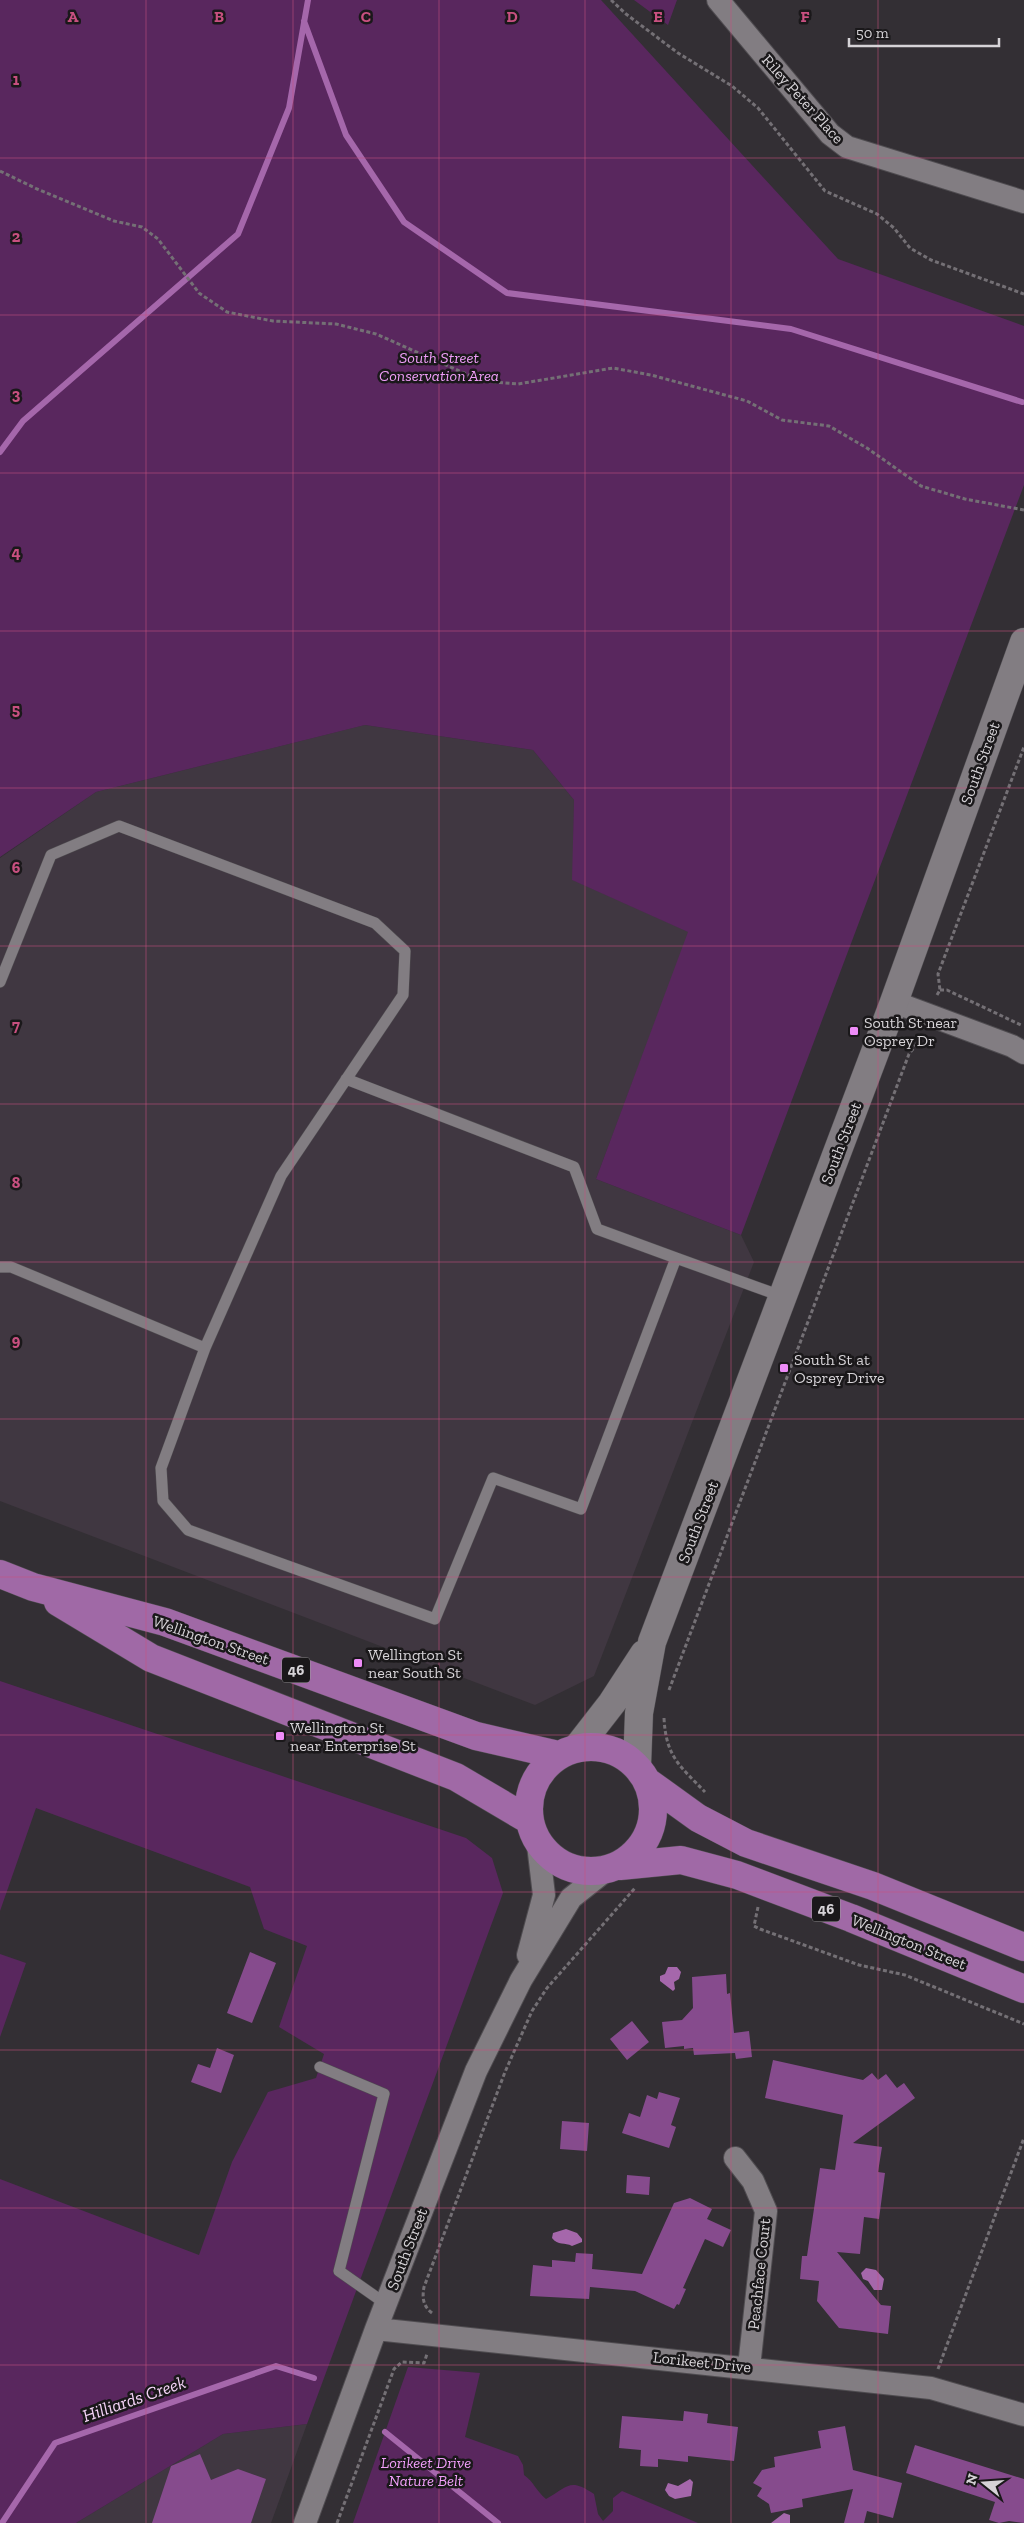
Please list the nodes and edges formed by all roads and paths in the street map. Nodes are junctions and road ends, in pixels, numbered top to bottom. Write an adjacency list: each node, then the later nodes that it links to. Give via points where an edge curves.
1 (611, 0): 5 (path, via 678,53 732,86 758,108 825,191 877,214 910,248 931,260)
2 (718, 0): 4 (street, Riley Peter Place, via 830,134 847,147)
3 (0, 171): 6 (path, via 114,221 142,227 158,238 199,293 227,312 273,321 336,324 376,334 482,381 518,384 613,368 651,375 747,401 782,420 830,426 868,448 921,486 965,499)
4 (1024, 202)
5 (1024, 294)
6 (1024, 510)
7 (1024, 642): 12 (street, South Street)
8 (1024, 746): 10 (path, via 938,974)
9 (0, 982): 16 (lane, via 50,854 119,826 375,923 405,951 402,995)
10 (940, 990): 11 (path); 13 (path, via 947,990)
11 (937, 995)
12 (894, 1002): 15 (street); 19 (street, South Street)
13 (1024, 1027)
14 (924, 1032): 24 (path, via 909,1054)
15 (1024, 1053)
16 (346, 1079): 17 (lane, via 574,1167 597,1229); 20 (lane, via 281,1176)
17 (676, 1258): 19 (lane); 20 (lane, via 581,1509 494,1478 435,1619 188,1530 163,1501 161,1468)
18 (0, 1267): 20 (lane, via 11,1267)
19 (784, 1297): 23 (street, South Street)
20 (205, 1348)
21 (0, 1574): 22 (main road, Wellington Street / 46)
22 (33, 1587): 26 (main road, Wellington Street / 46, via 166,1622 476,1736); 29 (main road, Wellington Street / 46, via 151,1658 456,1777)
23 (652, 1642): 26 (street, South Street, via 612,1703); 27 (street, South Street, via 638,1713)
24 (668, 1697)
25 (664, 1712): 28 (path, via 665,1739 675,1761)
26 (568, 1752): 27 (main road, Wellington Street / 46, via 599,1746 620,1753); 29 (main road, via 547,1764 534,1782 529,1798)
27 (642, 1774): 30 (main road, via 654,1803 652,1825 645,1842 631,1858); 33 (main road, Wellington Street / 46, via 698,1818 746,1843 873,1886)
28 (710, 1797)
29 (534, 1833): 30 (main road, Wellington Street / 46, via 563,1866 584,1872); 34 (street, South Street, via 544,1895)
30 (612, 1868): 34 (street, South Street, via 571,1898); 35 (main road, Wellington Street / 46, via 681,1860 737,1875)
31 (639, 1887): 42 (path, via 547,1988 532,2011 505,2072 424,2287 422,2298 426,2308 440,2316)
32 (750, 1904): 36 (path, via 758,1908 754,1926 760,1929 859,1965 905,1975)
33 (1024, 1947)
34 (520, 1980): 40 (street, South Street, via 476,2071)
35 (1024, 1989)
36 (1024, 2024)
37 (320, 2067): 40 (lane, via 384,2094 339,2271)
38 (1024, 2138): 44 (path)
39 (736, 2158): 43 (street, Peachface Court, via 753,2181 766,2211)
40 (386, 2304): 41 (street, South Street)
41 (376, 2329): 42 (street, Lorikeet Drive); 46 (street, South Street)
42 (434, 2334): 43 (street, Lorikeet Drive); 47 (path, via 424,2363 402,2362 394,2368)
43 (749, 2367): 44 (street, Lorikeet Drive)
44 (931, 2388): 45 (street, Lorikeet Drive)
45 (1024, 2415)
46 (304, 2523)
47 (337, 2523)

